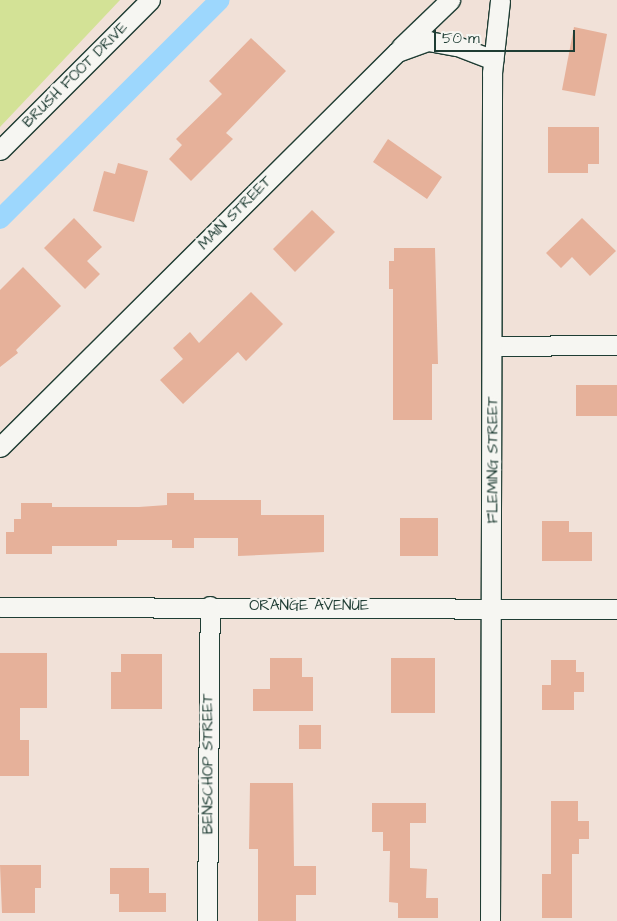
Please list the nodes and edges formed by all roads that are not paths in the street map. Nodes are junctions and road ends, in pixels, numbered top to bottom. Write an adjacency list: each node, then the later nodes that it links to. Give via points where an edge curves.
1 (150, 0): 6 (street, BRUSH FOOT DRIVE)
2 (450, 0): 4 (street)
3 (500, 0): 5 (street, FLEMING STREET)
4 (397, 52): 5 (street, MAIN STREET, via 428,41 457,46); 9 (street, MAIN STREET)
5 (493, 60): 8 (street, FLEMING STREET)
6 (0, 150)
7 (617, 345): 8 (street)
8 (494, 346): 11 (street, FLEMING STREET)
9 (0, 446)
10 (210, 606): 11 (street, ORANGE AVENUE); 12 (street, ORANGE AVENUE); 14 (street, BENSCHOP STREET)
11 (492, 606): 13 (street, ORANGE AVENUE); 15 (street, FLEMING STREET)
12 (0, 607)
13 (617, 609)
14 (207, 921)
15 (490, 921)

